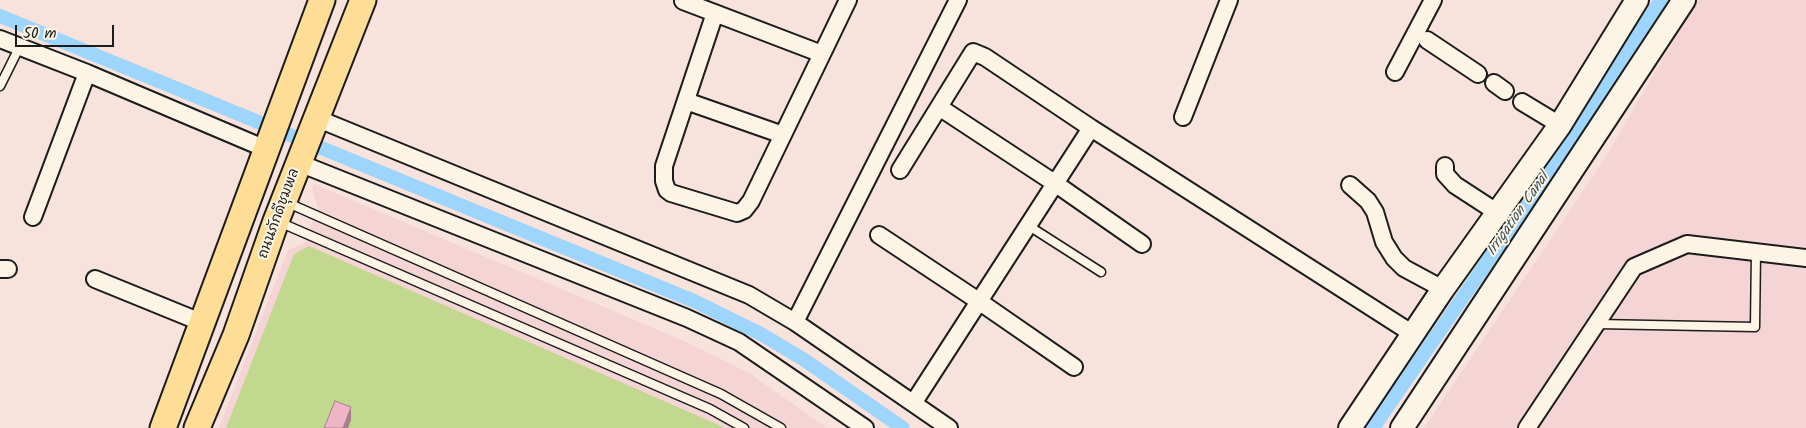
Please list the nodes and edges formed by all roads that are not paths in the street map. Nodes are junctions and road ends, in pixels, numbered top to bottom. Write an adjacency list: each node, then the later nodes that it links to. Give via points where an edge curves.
1 (322, 0): 27 (main road)
2 (363, 0): 23 (main road, ถนนภักดีชุมพล)
3 (682, 0): 10 (street)
4 (848, 0): 14 (street)
5 (958, 0): 45 (street)
6 (1230, 0): 22 (street)
7 (1433, 0): 15 (street)
8 (1637, 0): 24 (street)
9 (1684, 0): 58 (street)
10 (716, 13): 14 (street); 19 (street)
11 (0, 39): 13 (street)
12 (1427, 40): 17 (street)
13 (20, 46): 16 (street); 18 (lane)
14 (822, 54): 26 (street)
15 (1395, 72)
16 (87, 73): 27 (street); 35 (street)
17 (1478, 74)
18 (0, 86)
19 (686, 101): 26 (street); 26 (street, via 664,166 666,190 671,193 737,213 744,210)
20 (1522, 102): 24 (street)
21 (939, 107): 25 (street, via 972,52 975,52); 30 (street); 31 (street)
22 (1182, 117)
23 (314, 122): 28 (main road, ถนนภักดีชุมพล); 45 (street, via 723,283)
24 (1560, 125): 34 (street)
25 (1091, 128): 31 (street); 48 (street)
26 (783, 136)
27 (268, 144): 46 (main road)
28 (300, 159): 33 (main road, ถนนภักดีชุมพล); 55 (street, via 739,342)
29 (1445, 166): 34 (street, via 1446,174 1455,185)
30 (900, 170)
31 (1056, 184): 36 (street); 38 (street)
32 (1350, 185): 43 (street, via 1368,201 1394,258 1404,268)
33 (280, 211): 52 (main road, ถนนภักดีชุมพล, via 236,335); 53 (lane, via 710,409); 54 (lane, via 721,394)
34 (1498, 213): 43 (street)
35 (33, 217)
36 (1029, 226): 41 (lane); 44 (street)
37 (879, 235): 44 (street)
38 (1142, 244)
39 (1756, 252): 40 (street); 47 (street, via 1687,244 1634,267); 47 (lane, via 1755,327)
40 (1806, 258)
41 (1101, 272)
42 (95, 279): 46 (street)
43 (1443, 289): 48 (street)
44 (980, 302): 49 (street); 50 (street)
45 (795, 322): 50 (street)
46 (203, 324): 51 (main road)
47 (1596, 324): 59 (street)
48 (1413, 334): 57 (street)
49 (1074, 368)
50 (914, 402): 56 (street)
51 (163, 428)
52 (197, 428)
53 (744, 428)
54 (781, 428)
55 (865, 428)
56 (949, 428)
57 (1350, 428)
58 (1402, 428)
59 (1527, 428)

